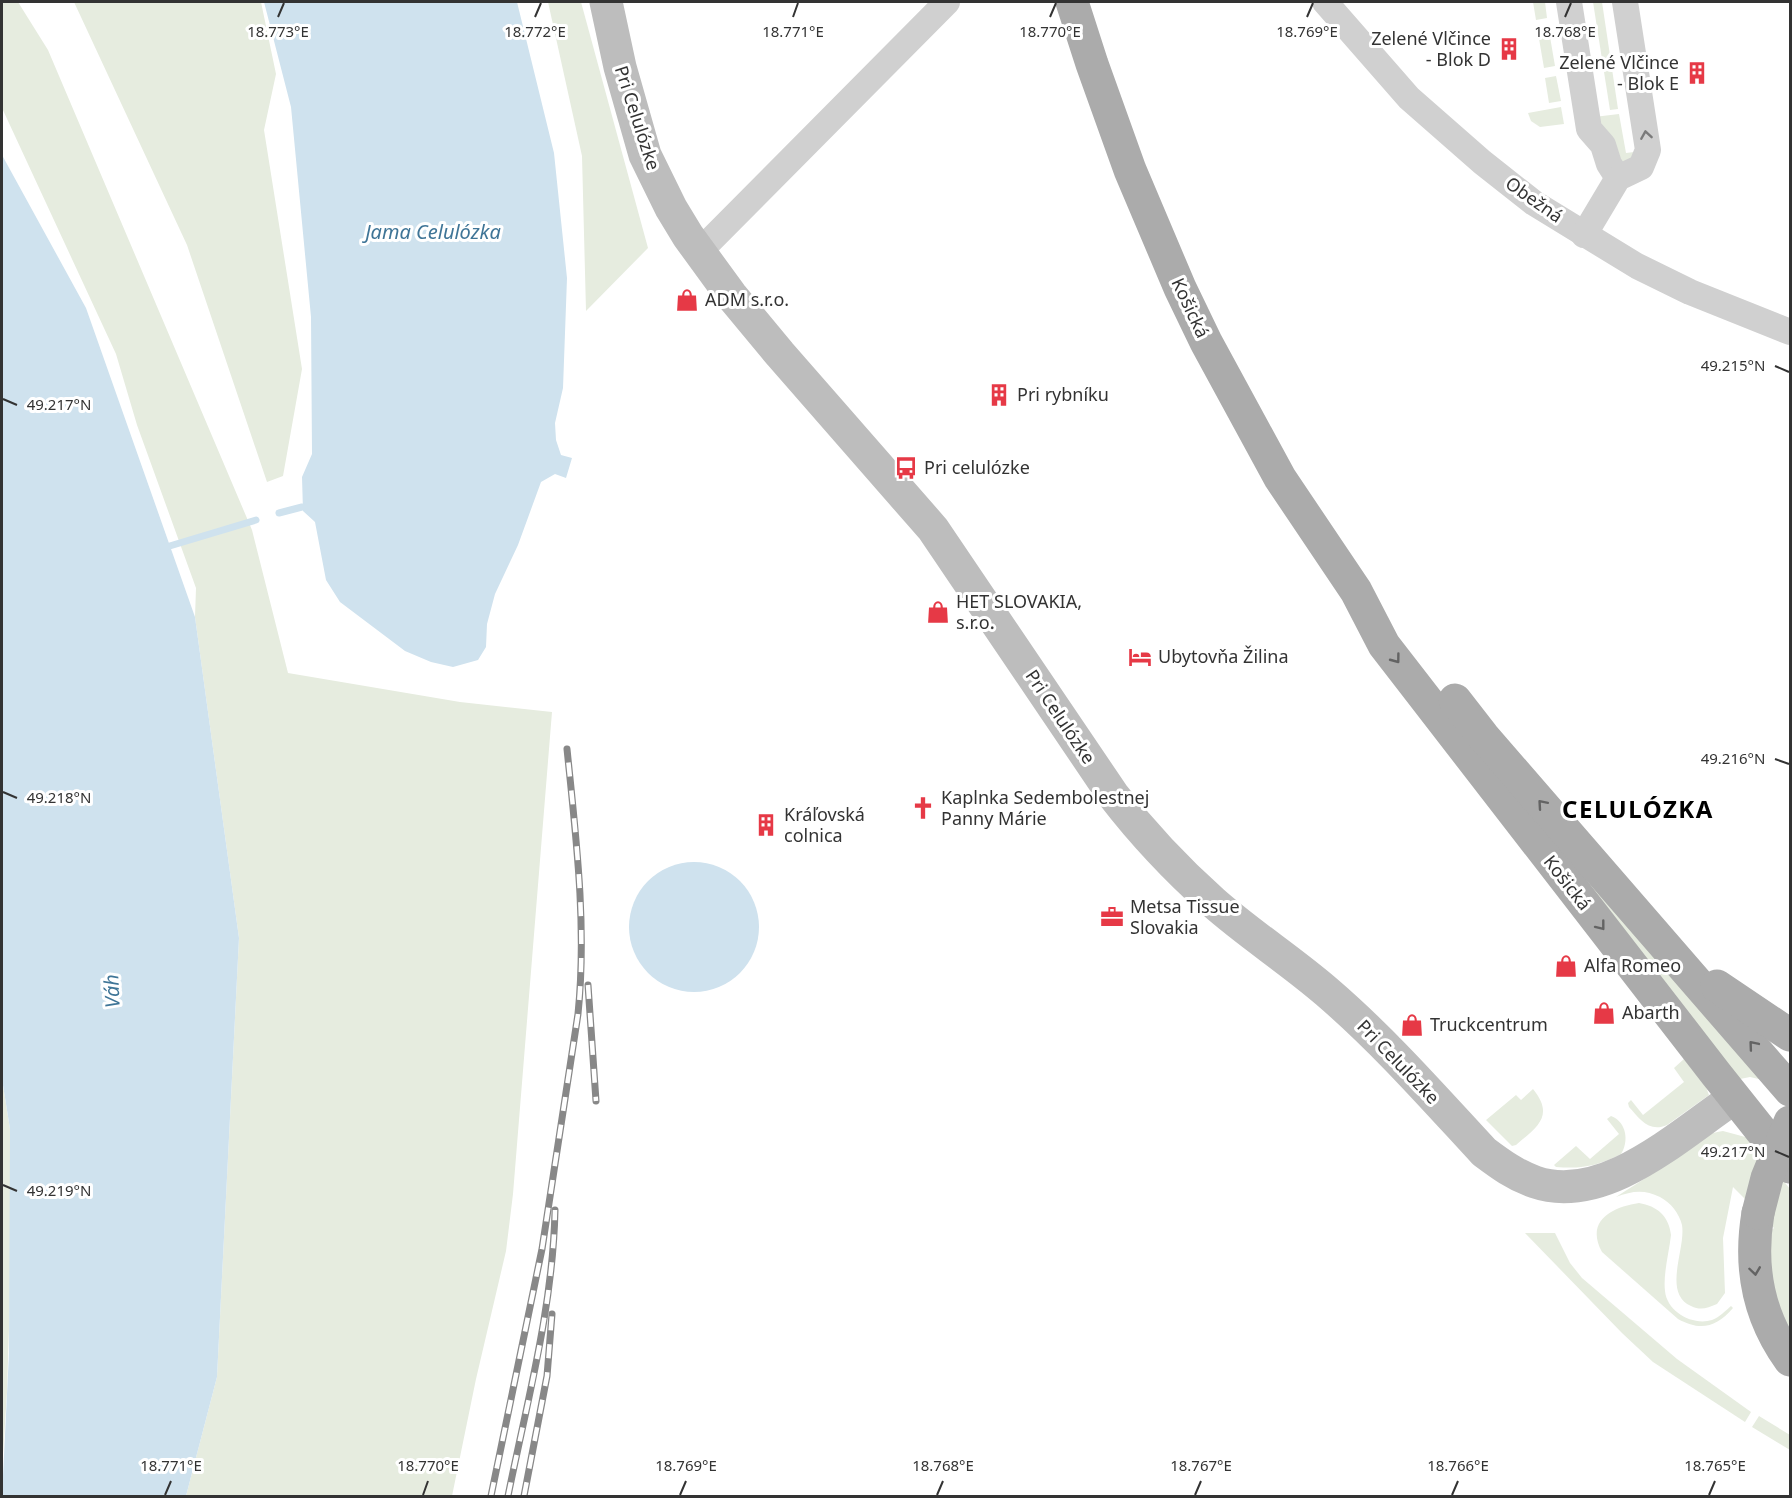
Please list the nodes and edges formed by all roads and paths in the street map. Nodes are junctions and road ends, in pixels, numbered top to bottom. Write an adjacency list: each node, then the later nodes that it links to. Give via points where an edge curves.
1 (606, 2): 9 (street, Pri Celulózke, via 645,155 671,208)
2 (947, 2): 9 (street)
3 (1072, 2): 11 (main road, Košická, via 1130,170 1206,342 1280,478)
4 (1325, 2): 8 (street, Obežná, via 1409,98 1490,169)
5 (1569, 2): 7 (street, via 1589,129 1603,145)
6 (1625, 2): 7 (street, one-way to 6, via 1641,167 1648,150)
7 (1618, 178): 8 (street)
8 (1584, 234): 10 (street, Obežná, via 1690,292)
9 (699, 252): 16 (street, Pri Celulózke, via 780,354 933,529 1139,829 1214,903 1364,1025 1501,1166 1536,1183 1562,1187 1608,1179 1630,1169)
10 (1791, 332)
11 (1356, 591): 12 (main road, Košická, one-way to 11, via 1483,736 1403,633); 16 (main road, Košická, one-way to 16, via 1384,645)
12 (1678, 960): 13 (main road); 14 (main road, Košická, one-way to 12)
13 (1791, 1035)
14 (1791, 1090)
15 (1791, 1096): 16 (main road, via 1756,1090)
16 (1734, 1098): 18 (main road, Košická)
17 (1791, 1122): 19 (main road, one-way to 19, bridge, via 1767,1178 1754,1236 1757,1288 1771,1328)
18 (1791, 1167)
19 (1791, 1360)

